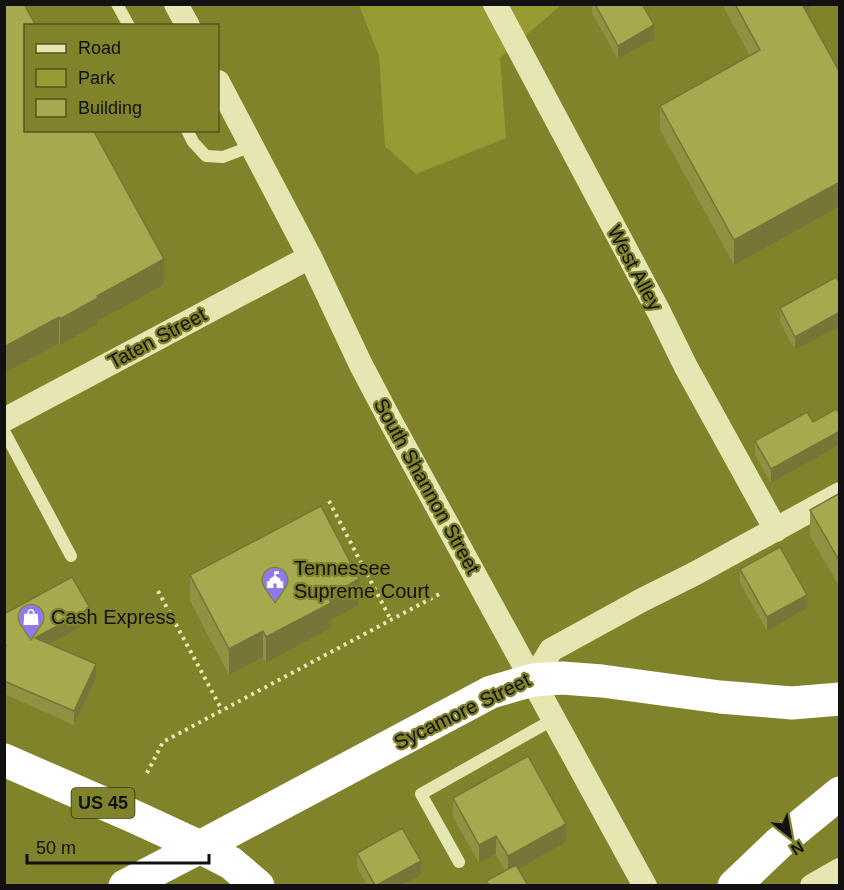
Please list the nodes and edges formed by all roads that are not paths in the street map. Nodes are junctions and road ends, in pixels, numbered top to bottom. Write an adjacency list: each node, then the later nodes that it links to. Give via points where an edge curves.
1 (117, 4): 4 (lane)
2 (176, 4): 5 (street)
3 (495, 4): 13 (street, West Alley)
4 (128, 24)
5 (187, 24)
6 (219, 84): 8 (street, South Shannon Street)
7 (188, 132): 8 (lane, via 206,156 223,157)
8 (252, 146): 9 (street, South Shannon Street)
9 (310, 257): 10 (street, Taten Street); 15 (street, South Shannon Street, via 391,422)
10 (4, 420)
11 (4, 431): 14 (lane)
12 (840, 494): 13 (street, Sycamore Street)
13 (776, 530): 15 (street, Sycamore Street, via 551,651)
14 (71, 556)
15 (533, 680): 16 (highway, via 602,681 792,703); 17 (street, South Shannon Street); 20 (highway, Sycamore Street, via 491,692)
16 (840, 699)
17 (554, 719): 21 (lane, via 421,794); 25 (street, South Shannon Street)
18 (4, 760): 20 (highway, US 45)
19 (840, 793): 26 (highway)
20 (200, 847): 23 (highway, Sycamore Street); 24 (highway, US 45, via 231,863)
21 (459, 862)
22 (840, 870): 27 (street)
23 (125, 885)
24 (258, 885)
25 (645, 885)
26 (734, 885)
27 (812, 885)

